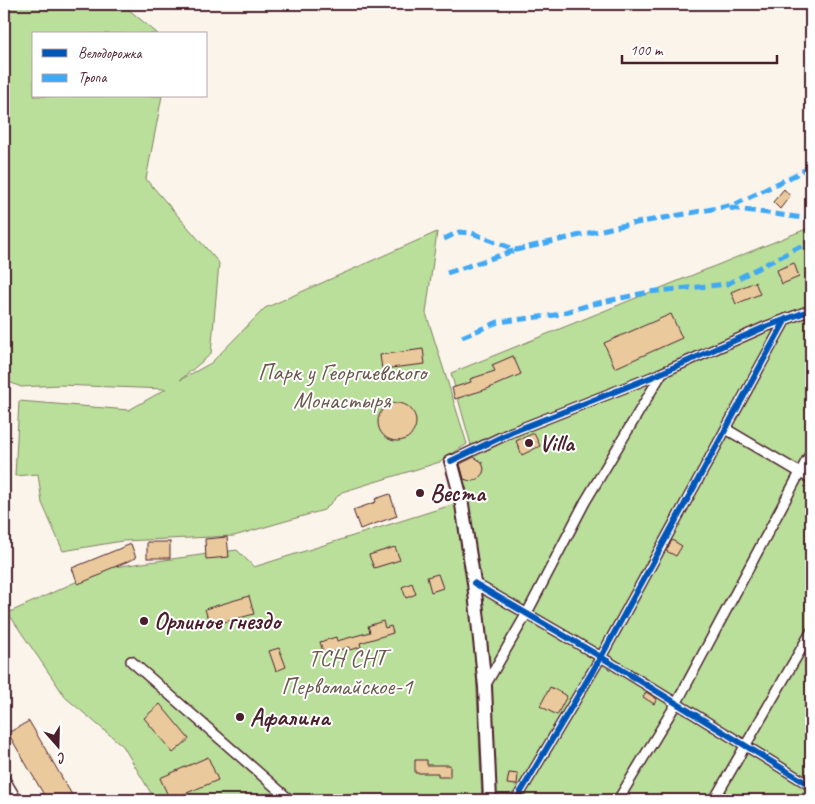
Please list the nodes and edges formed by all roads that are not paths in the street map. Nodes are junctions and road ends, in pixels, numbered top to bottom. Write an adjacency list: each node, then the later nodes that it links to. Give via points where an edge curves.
1 (811, 310): 2 (street)
2 (786, 319): 3 (street); 4 (street)
3 (662, 373): 6 (street, via 512,432); 10 (street, via 586,502)
4 (726, 428): 7 (street); 12 (street)
5 (811, 452): 7 (street)
6 (450, 461): 9 (main road, via 461,498)
7 (800, 472): 8 (street); 15 (street)
8 (811, 479)
9 (474, 583): 10 (street); 14 (main road)
10 (527, 613): 12 (street); 14 (street)
11 (811, 632): 16 (street)
12 (602, 657): 15 (street); 22 (street)
13 (131, 660): 20 (street)
14 (485, 687): 21 (main road)
15 (676, 704): 16 (street); 23 (street)
16 (745, 746): 18 (street); 24 (street)
17 (4, 778): 19 (street)
18 (811, 786)
19 (17, 800)
20 (290, 800)
21 (490, 800)
22 (516, 800)
23 (618, 800)
24 (714, 800)

